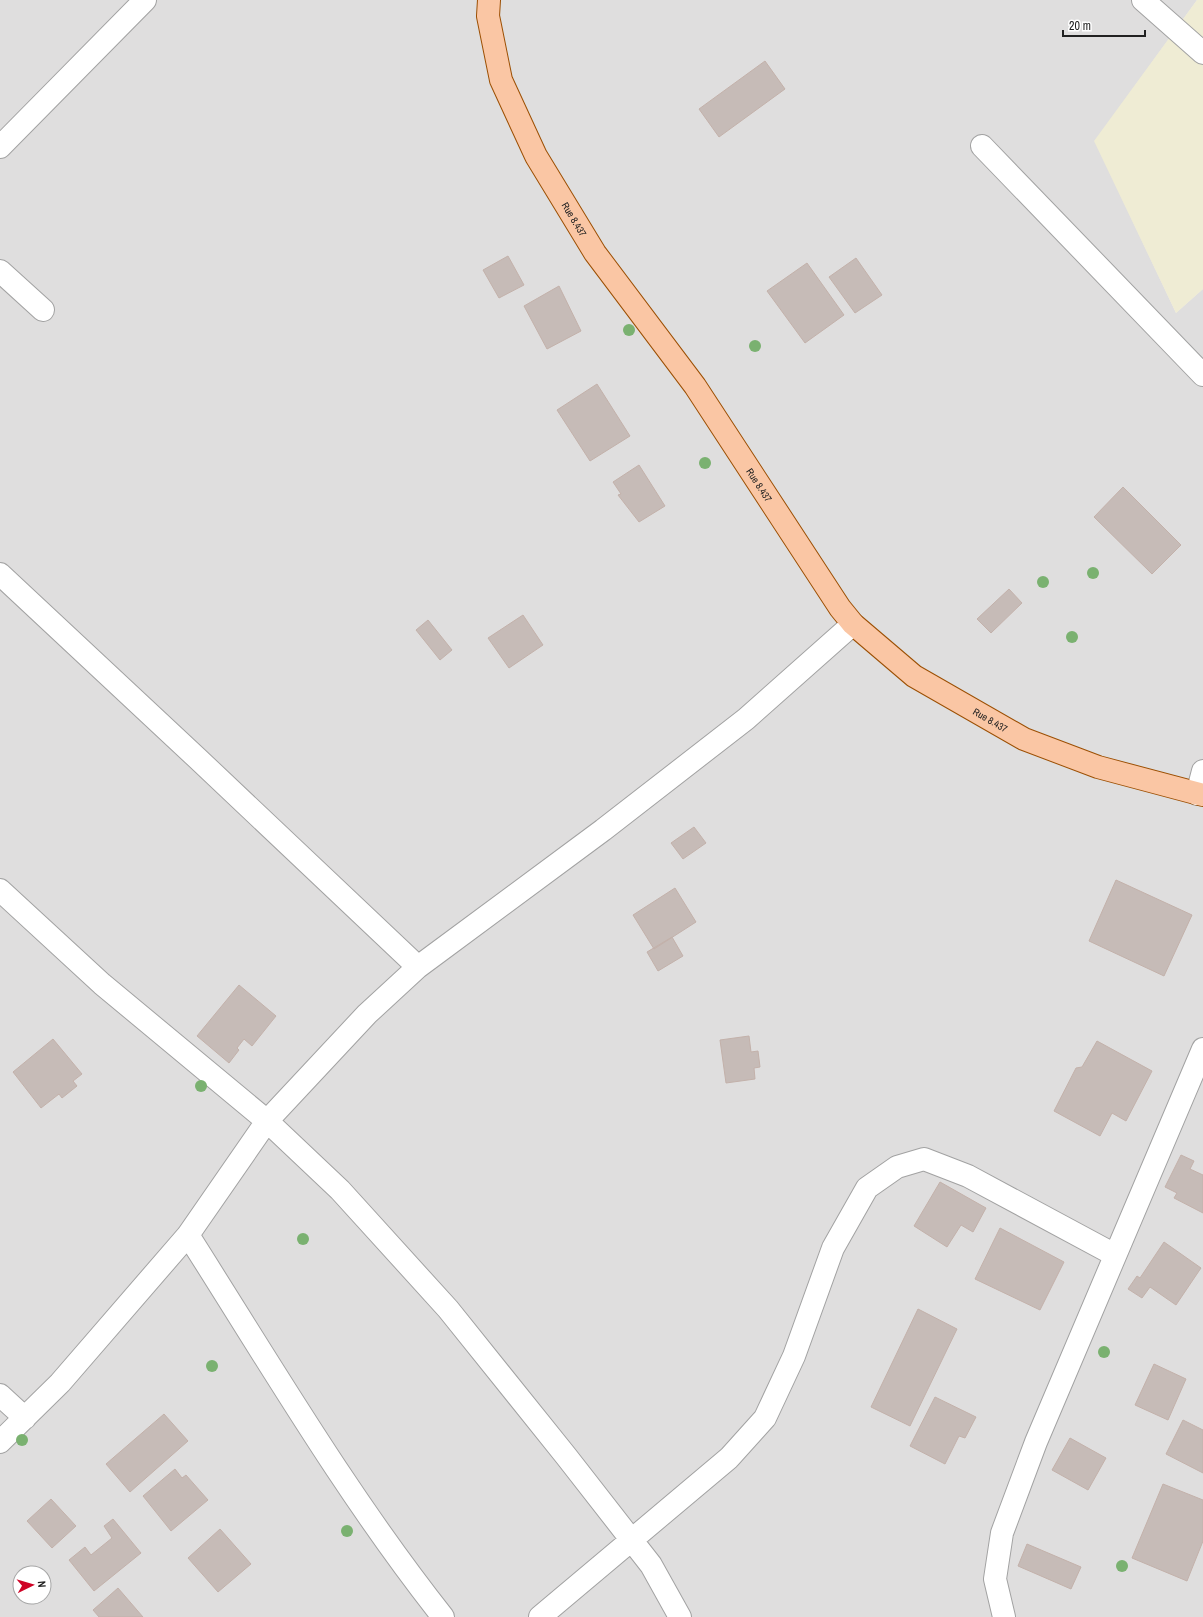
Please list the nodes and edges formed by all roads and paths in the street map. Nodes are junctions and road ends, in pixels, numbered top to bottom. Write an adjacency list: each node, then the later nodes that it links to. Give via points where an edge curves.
1 (145, 0): 6 (street)
2 (489, 0): 11 (main road, Rue 8.437, via 488,16 501,80 536,156 595,253 694,386)
3 (1143, 0): 4 (street)
4 (1203, 53)
5 (982, 146): 9 (street)
6 (0, 147)
7 (0, 272): 8 (street)
8 (43, 310)
9 (1203, 375)
10 (0, 574): 15 (street)
11 (853, 624): 13 (main road, Rue 8.437, via 914,676 1024,739 1098,767); 15 (street, via 746,719 603,830)
12 (1203, 771): 13 (street)
13 (1200, 795)
14 (0, 890): 17 (street, via 102,984)
15 (418, 967): 17 (street, via 367,1014)
16 (1203, 1049): 19 (street)
17 (267, 1121): 18 (street); 23 (street, via 340,1190 448,1309)
18 (188, 1235): 21 (street, via 60,1382); 24 (street, via 358,1502)
19 (1115, 1255): 23 (street, via 968,1176 924,1159 897,1167 867,1188 833,1248 794,1356 765,1418 729,1458); 27 (street, via 1036,1442 1002,1533 995,1579)
20 (0, 1395): 21 (street)
21 (25, 1418): 22 (street)
22 (0, 1442)
23 (632, 1540): 25 (street); 26 (street, via 651,1565)
24 (443, 1617)
25 (540, 1617)
26 (680, 1617)
27 (1004, 1617)

